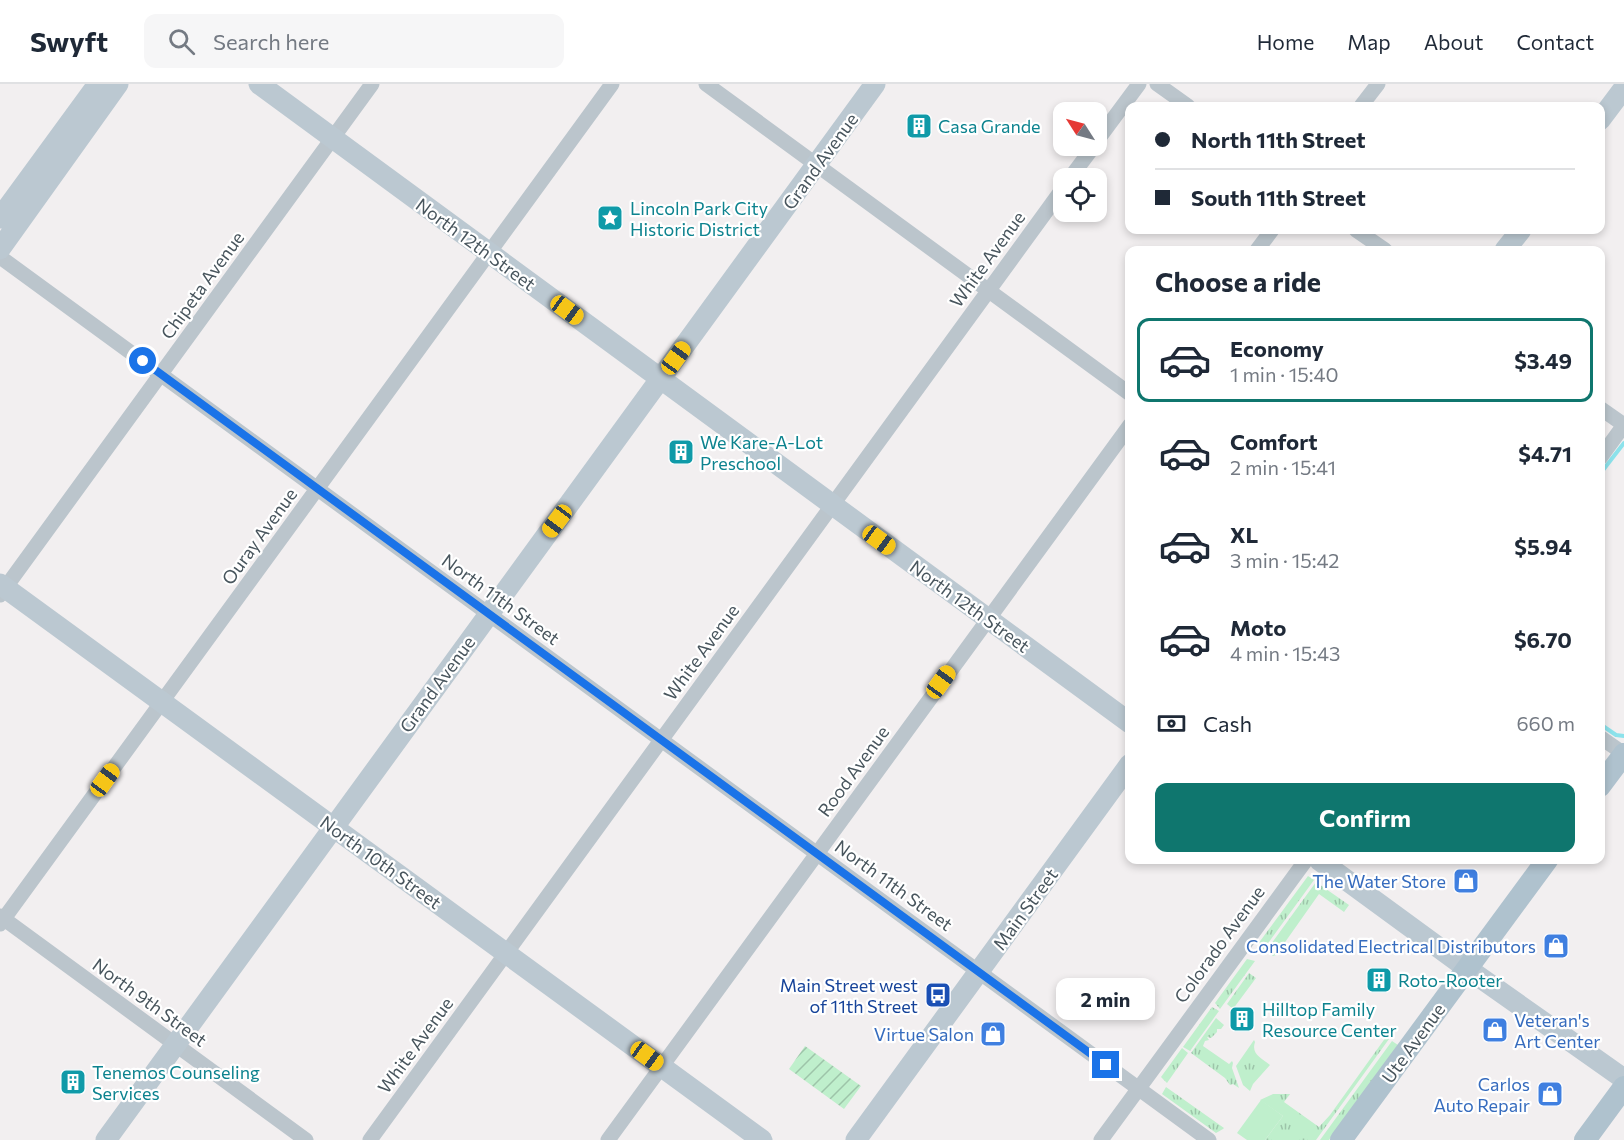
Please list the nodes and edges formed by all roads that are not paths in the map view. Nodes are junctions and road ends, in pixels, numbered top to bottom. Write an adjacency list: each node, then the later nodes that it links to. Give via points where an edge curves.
1 (98, 84): 21 (main road)
2 (118, 84): 26 (main road)
3 (259, 84): 18 (main road, North 12th Street)
4 (372, 84): 18 (street, Chipeta Avenue)
5 (612, 84): 27 (street, Ouray Avenue)
6 (706, 84): 19 (street)
7 (875, 84): 19 (main road, Grand Avenue)
8 (1139, 84): 12 (street)
9 (1157, 84): 13 (street)
10 (1378, 84): 14 (street)
11 (1624, 88): 16 (main road)
12 (1126, 102)
13 (1182, 102)
14 (1364, 102)
15 (1125, 103): 17 (street)
16 (1605, 113)
17 (1107, 128)
18 (333, 138): 27 (main road, North 12th Street); 30 (street, Chipeta Avenue)
19 (817, 165): 29 (street); 31 (main road, Grand Avenue)
20 (1053, 203): 29 (street, White Avenue)
21 (0, 218)
22 (1362, 234): 24 (street)
23 (1518, 234): 25 (main road)
24 (1379, 246)
25 (1508, 246)
26 (0, 249)
27 (489, 253): 31 (main road, North 12th Street); 37 (street, Ouray Avenue)
28 (0, 256): 30 (street, North 11th Street)
29 (988, 291): 32 (street); 38 (street, White Avenue)
30 (161, 375): 37 (street, North 11th Street); 39 (street, Chipeta Avenue)
31 (661, 379): 38 (main road, North 12th Street); 40 (main road, Grand Avenue)
32 (1125, 390)
33 (1605, 412): 34 (street)
34 (1624, 425): 36 (street)
35 (1125, 431): 41 (street, Rood Avenue)
36 (1605, 451)
37 (317, 488): 40 (street, North 11th Street); 42 (street, Ouray Avenue)
38 (832, 506): 41 (main road, North 12th Street); 44 (street, White Avenue)
39 (2, 589): 42 (main road, North 10th Street)
40 (488, 614): 44 (street, North 11th Street); 49 (main road, Grand Avenue)
41 (987, 618): 43 (main road, North 12th Street); 50 (street, Rood Avenue)
42 (162, 702): 49 (main road, North 10th Street); 54 (street, Ouray Avenue)
43 (1125, 719)
44 (662, 739): 50 (street, North 11th Street); 55 (street, White Avenue)
45 (1605, 741): 46 (street)
46 (1624, 754): 48 (main road)
47 (1125, 771): 57 (main road, Main Street)
48 (1605, 779)
49 (334, 828): 55 (main road, North 10th Street); 58 (main road, Grand Avenue)
50 (817, 853): 57 (street, North 11th Street); 59 (street, Rood Avenue)
51 (1303, 864): 62 (street, Colorado Avenue)
52 (1324, 864): 56 (main road)
53 (1544, 864): 56 (main road, Ute Avenue)
54 (1, 920): 58 (street, North 9th Street)
55 (506, 953): 59 (main road, North 10th Street); 65 (street, White Avenue)
56 (1468, 969): 60 (main road); 71 (main road, Ute Avenue)
57 (980, 972): 62 (street, North 11th Street); 68 (main road, Main Street)
58 (176, 1045): 63 (main road, Grand Avenue); 64 (street, North 9th Street)
59 (661, 1066): 66 (street, Rood Avenue); 67 (main road, North 10th Street)
60 (1624, 1079)
61 (1624, 1087): 72 (main road)
62 (1138, 1088): 69 (street, Colorado Avenue); 70 (street, North 11th Street)
63 (106, 1140)
64 (306, 1140)
65 (370, 1140)
66 (608, 1140)
67 (762, 1140)
68 (856, 1140)
69 (1101, 1140)
70 (1209, 1140)
71 (1341, 1140)
72 (1585, 1140)

